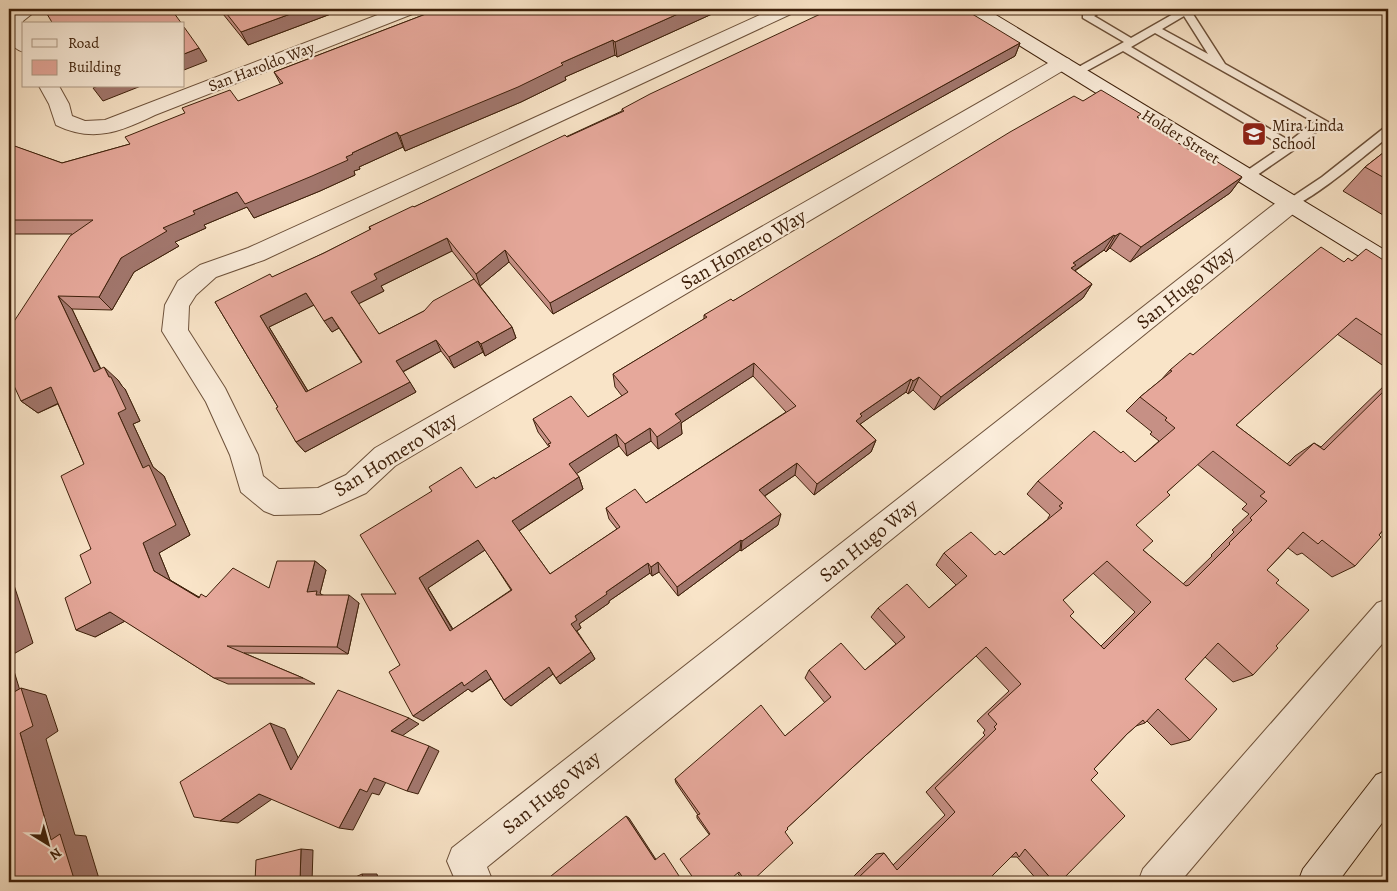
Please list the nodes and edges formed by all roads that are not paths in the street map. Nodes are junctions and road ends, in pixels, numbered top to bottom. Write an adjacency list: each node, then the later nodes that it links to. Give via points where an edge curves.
1 (29, 9): 8 (street, via 14,19 13,24)
2 (409, 9): 12 (street, San Haroldo Way, via 120,123 90,130 74,127 63,120)
3 (787, 9): 11 (street, San Homero Way, via 256,254 208,272 187,288 177,305 175,331 216,396 244,455 251,483 274,502 320,500 356,484 385,457)
4 (973, 9): 11 (street, Holder Street)
5 (1100, 9): 9 (lane, via 1087,16)
6 (1187, 10): 7 (lane); 10 (lane)
7 (1154, 29): 9 (lane); 10 (lane)
8 (22, 44)
9 (1127, 44): 11 (lane); 14 (lane)
10 (1221, 66): 14 (lane, via 1322,122)
11 (1069, 68): 15 (street, Holder Street)
12 (50, 88)
13 (1388, 131): 16 (lane)
14 (1291, 146): 15 (lane)
15 (1246, 176): 16 (street, Holder Street)
16 (1290, 204): 17 (street, Holder Street); 20 (street, San Hugo Way, via 465,861)
17 (1388, 263)
18 (1388, 614): 21 (street)
19 (1388, 787): 22 (street)
20 (476, 882)
21 (1156, 882)
22 (1316, 882)

